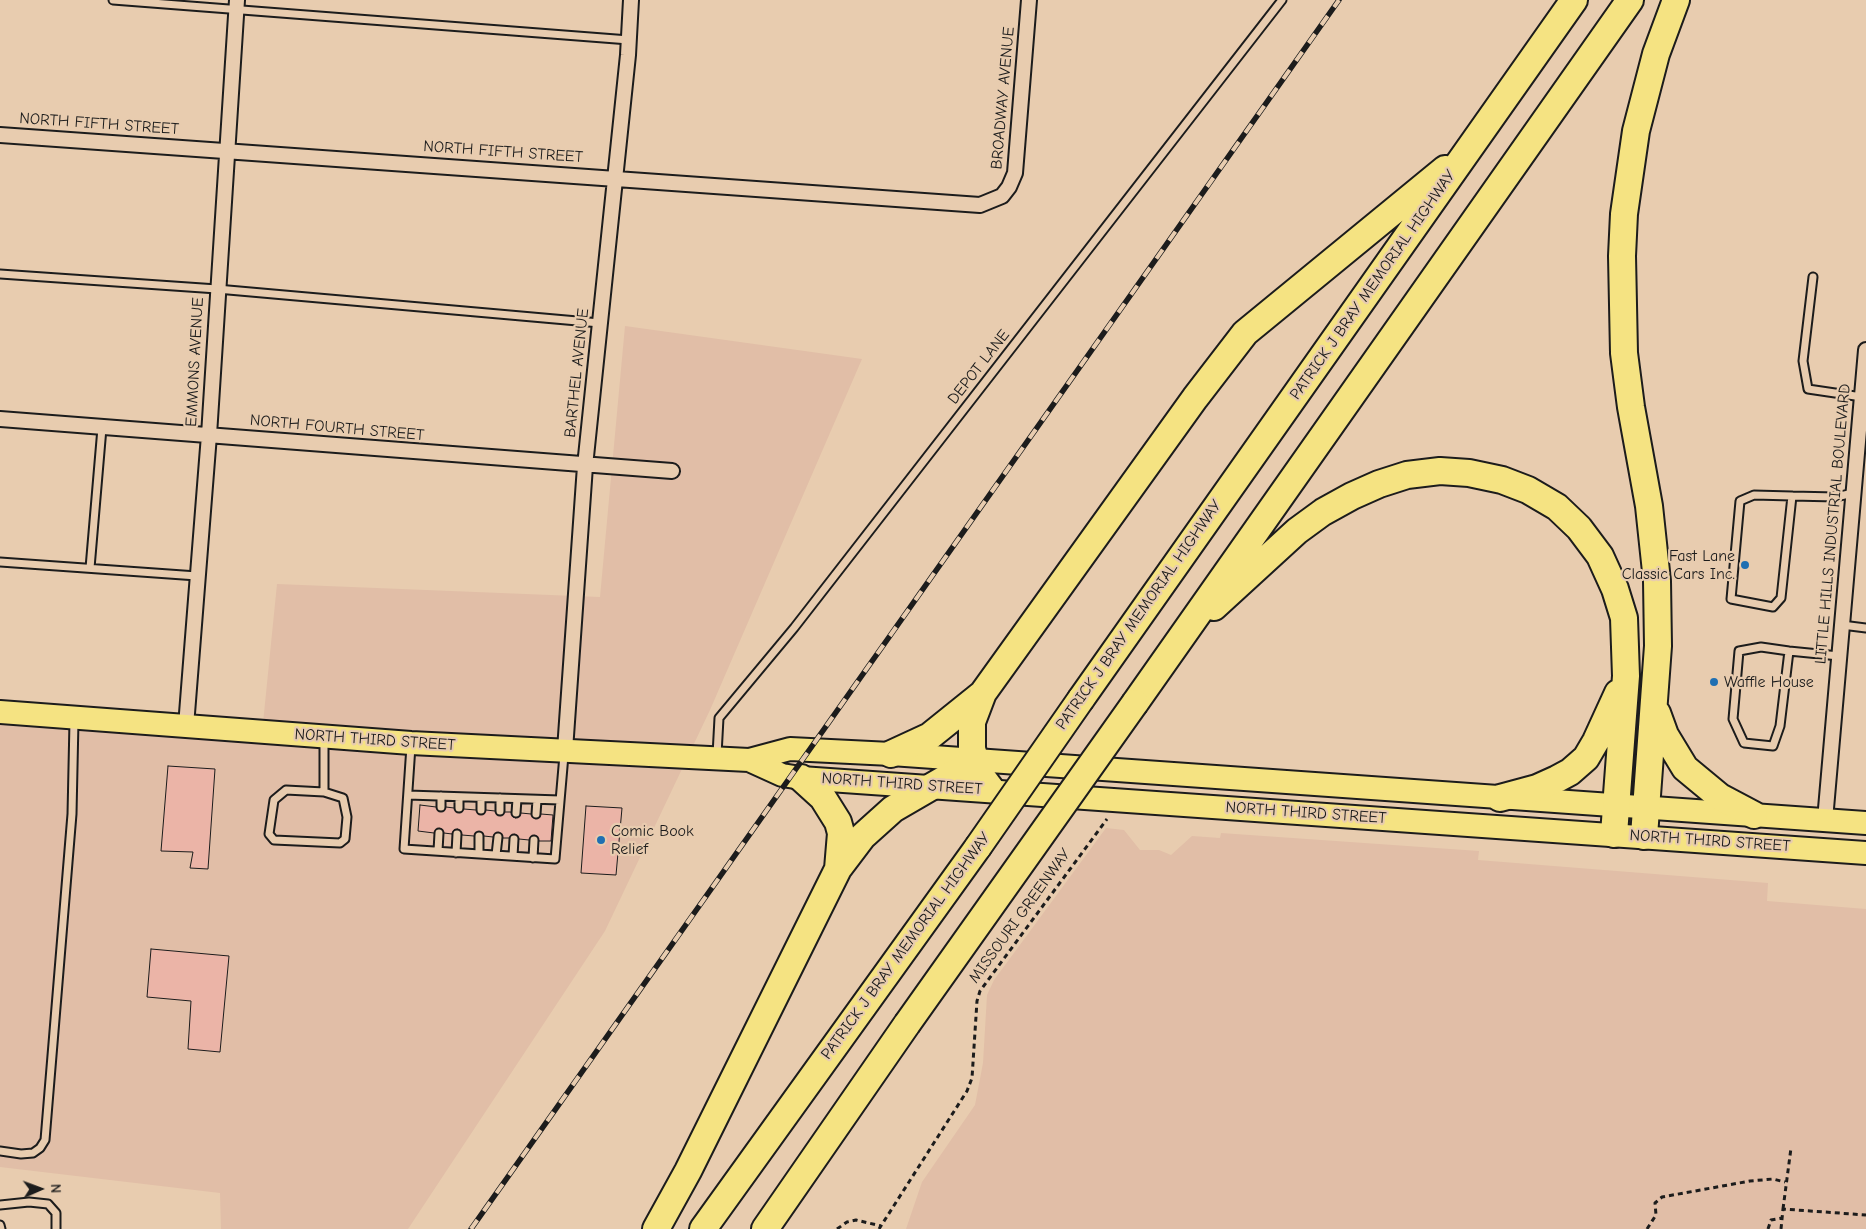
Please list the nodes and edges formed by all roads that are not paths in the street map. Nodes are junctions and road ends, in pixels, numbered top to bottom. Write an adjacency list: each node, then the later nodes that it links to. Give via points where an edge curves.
1 (113, 0): 8 (lane)
2 (631, 0): 9 (street, BARTHEL AVENUE)
3 (1029, 0): 14 (street, BROADWAY AVENUE, via 1015,174)
4 (1282, 0): 46 (lane, DEPOT LANE, via 806,612 719,718)
5 (1574, 0): 12 (highway, PATRICK J BRAY MEMORIAL HIGHWAY)
6 (1630, 0): 33 (highway)
7 (1676, 0): 38 (highway, via 1656,54 1636,131 1624,214 1622,256 1624,353 1650,515 1657,581 1658,646)
8 (237, 5): 9 (lane); 11 (street, EMMONS AVENUE)
9 (629, 40): 13 (street, BARTHEL AVENUE)
10 (0, 135): 11 (street, NORTH FIFTH STREET)
11 (226, 150): 13 (street, NORTH FIFTH STREET); 17 (street, EMMONS AVENUE)
12 (1468, 150): 37 (highway, via 1245,334 1195,398); 95 (highway, PATRICK J BRAY MEMORIAL HIGHWAY, bridge, via 978,847)
13 (616, 178): 14 (street, NORTH FIFTH STREET, via 980,205); 18 (street, BARTHEL AVENUE)
14 (1002, 196)
15 (0, 274): 17 (lane)
16 (1813, 277): 20 (lane, via 1803,361 1808,388)
17 (217, 289): 18 (lane); 23 (street, EMMONS AVENUE)
18 (600, 323): 24 (street, BARTHEL AVENUE)
19 (1866, 350): 20 (street, LITTLE HILLS INDUSTRIAL BOULEVARD)
20 (1862, 397): 26 (street, LITTLE HILLS INDUSTRIAL BOULEVARD)
21 (0, 419): 22 (street, NORTH FOURTH STREET)
22 (102, 428): 23 (street, NORTH FOURTH STREET); 29 (lane)
23 (209, 435): 24 (street, NORTH FOURTH STREET); 30 (street, EMMONS AVENUE)
24 (585, 466): 25 (street, NORTH FOURTH STREET); 44 (street, BARTHEL AVENUE)
25 (672, 471)
26 (1860, 494): 27 (lane); 31 (street, LITTLE HILLS INDUSTRIAL BOULEVARD)
27 (1792, 496): 27 (lane, via 1754,495 1740,501 1731,599 1774,607 1782,598)
28 (0, 562): 29 (lane)
29 (90, 568): 30 (lane)
30 (197, 576): 41 (street, EMMONS AVENUE)
31 (1842, 625): 32 (lane); 35 (street, LITTLE HILLS INDUSTRIAL BOULEVARD)
32 (1866, 628)
33 (1178, 640): 36 (highway, via 1297,531 1352,496 1407,475 1440,471 1469,473 1528,490 1557,508 1584,535 1600,556 1622,611); 96 (highway, bridge)
34 (1789, 650): 34 (lane, via 1760,647 1739,650 1733,719 1744,743 1773,746 1780,726); 35 (lane)
35 (1839, 656): 71 (street, LITTLE HILLS INDUSTRIAL BOULEVARD)
36 (1626, 676): 58 (highway, via 1586,758 1557,779); 62 (highway)
37 (983, 693): 45 (highway, via 930,736); 48 (highway, via 972,722)
38 (1654, 705): 65 (highway); 70 (highway, via 1665,736 1685,768 1720,796)
39 (0, 712): 40 (main road, NORTH THIRD STREET)
40 (74, 718): 41 (main road, NORTH THIRD STREET); 89 (lane, via 72,814 45,1140 33,1153)
41 (186, 726): 42 (main road, NORTH THIRD STREET)
42 (324, 737): 43 (main road, NORTH THIRD STREET); 52 (lane)
43 (411, 743): 44 (main road, NORTH THIRD STREET); 53 (lane)
44 (565, 750): 46 (main road, NORTH THIRD STREET); 61 (lane)
45 (891, 754): 47 (main road, NORTH THIRD STREET, via 790,749); 48 (main road, NORTH THIRD STREET)
46 (717, 758): 47 (main road, NORTH THIRD STREET)
47 (750, 760): 49 (main road, NORTH THIRD STREET, via 782,775)
48 (974, 762): 50 (highway); 51 (highway); 58 (main road, NORTH THIRD STREET)
49 (801, 778): 50 (main road, NORTH THIRD STREET); 88 (highway, via 823,798 838,822 841,833)
50 (930, 785): 51 (main road, NORTH THIRD STREET); 88 (highway, via 879,821)
51 (991, 790): 75 (main road, NORTH THIRD STREET)
52 (324, 792): 52 (lane, via 343,798 348,817 345,839 340,843 274,840 269,834 274,800 286,790)
53 (408, 795): 54 (lane); 81 (lane, via 404,849)
54 (441, 796): 55 (lane); 63 (lane)
55 (460, 797): 56 (lane); 64 (lane)
56 (481, 798): 57 (lane); 66 (lane)
57 (500, 798): 59 (lane); 67 (lane)
58 (1500, 798): 62 (main road, NORTH THIRD STREET)
59 (517, 799): 60 (lane); 68 (lane)
60 (537, 800): 61 (lane); 69 (lane)
61 (560, 800): 87 (lane, via 555,860)
62 (1616, 806): 65 (main road, NORTH THIRD STREET); 75 (highway)
63 (441, 807)
64 (459, 808)
65 (1646, 808): 70 (main road, NORTH THIRD STREET); 77 (highway)
66 (480, 810)
67 (500, 811)
68 (516, 813)
69 (536, 814)
70 (1754, 815): 71 (main road, NORTH THIRD STREET)
71 (1825, 820): 72 (main road, NORTH THIRD STREET)
72 (1866, 823)
73 (439, 833): 81 (lane)
74 (457, 834): 82 (lane)
75 (1614, 834): 77 (main road, NORTH THIRD STREET)
76 (479, 836): 84 (lane)
77 (1644, 836): 83 (main road, NORTH THIRD STREET)
78 (498, 838): 85 (lane)
79 (514, 839): 86 (lane)
80 (534, 840): 87 (lane)
81 (438, 851): 82 (lane)
82 (456, 853): 84 (lane)
83 (1866, 853)
84 (479, 854): 85 (lane)
85 (496, 855): 86 (lane)
86 (513, 856): 87 (lane)
87 (533, 858)
88 (838, 869): 94 (highway)
89 (0, 1152)
90 (0, 1205): 93 (lane, via 48,1204 56,1213)
91 (0, 1225): 92 (lane)
92 (2, 1229)
93 (56, 1229)
94 (656, 1229)
95 (703, 1229)
96 (765, 1229)

